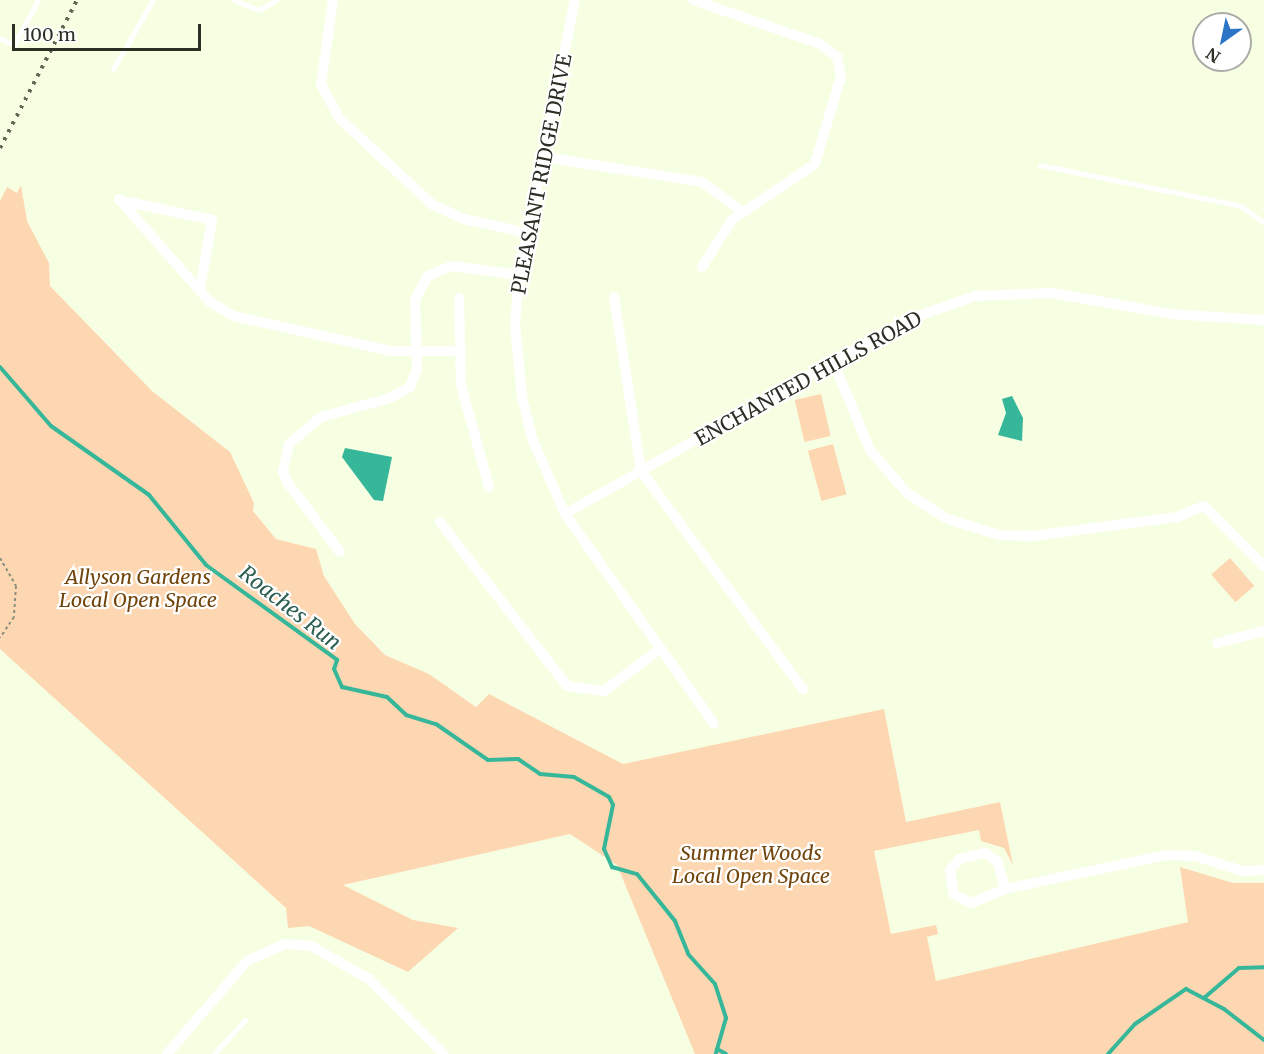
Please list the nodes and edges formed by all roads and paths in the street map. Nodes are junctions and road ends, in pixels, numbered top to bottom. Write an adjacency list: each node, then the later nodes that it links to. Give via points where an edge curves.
1 (38, 0): 8 (lane, via 14,45)
2 (153, 0): 9 (lane)
3 (234, 0): 4 (lane, via 259,10)
4 (276, 0)
5 (333, 0): 14 (street, via 321,84 339,118 433,205 464,219)
6 (575, 0): 10 (street, PLEASANT RIDGE DRIVE)
7 (693, 0): 12 (street, via 818,43 840,66 834,106 815,164)
8 (0, 38)
9 (113, 69)
10 (543, 157): 12 (street, via 702,182); 14 (street, PLEASANT RIDGE DRIVE)
11 (1040, 165): 13 (lane, via 1241,206)
12 (742, 212): 15 (street)
13 (1264, 223)
14 (527, 233): 16 (street, PLEASANT RIDGE DRIVE)
15 (702, 267)
16 (519, 275): 22 (street, via 452,266 429,276 415,299); 26 (street, PLEASANT RIDGE DRIVE, via 515,324 522,397 548,483)
17 (200, 289): 17 (street, via 126,208 118,200 212,220); 22 (street, via 219,310 249,321)
18 (614, 297): 24 (street)
19 (459, 298): 21 (street)
20 (1264, 321): 23 (street, ENCHANTED HILLS ROAD, via 1005,292 938,307)
21 (458, 351): 22 (street); 25 (street, via 468,422)
22 (418, 354): 28 (street, via 414,378 403,393 321,417 290,444 283,471 287,482)
23 (834, 364): 24 (street, ENCHANTED HILLS ROAD); 30 (street, via 870,450 907,493 947,519 1000,535 1033,536 1177,518 1204,506)
24 (641, 471): 26 (street, ENCHANTED HILLS ROAD); 35 (street)
25 (489, 487)
26 (565, 514): 34 (street, PLEASANT RIDGE DRIVE)
27 (441, 522): 34 (street, via 567,686 604,690)
28 (340, 552)
29 (0, 558): 32 (path, via 16,586 14,617)
30 (1264, 566)
31 (1264, 631): 33 (street)
32 (0, 638)
33 (1217, 643)
34 (660, 649): 36 (street, PLEASANT RIDGE DRIVE)
35 (803, 689)
36 (714, 724)
37 (1264, 870): 38 (street, via 1243,871 1181,854)
38 (1005, 889): 38 (street, via 965,902 952,890 950,870 960,859 985,853 998,862)
39 (245, 1020): 41 (lane)
40 (167, 1054): 42 (street, via 247,961 285,944 311,946 369,979)
41 (214, 1054)
42 (444, 1054)

